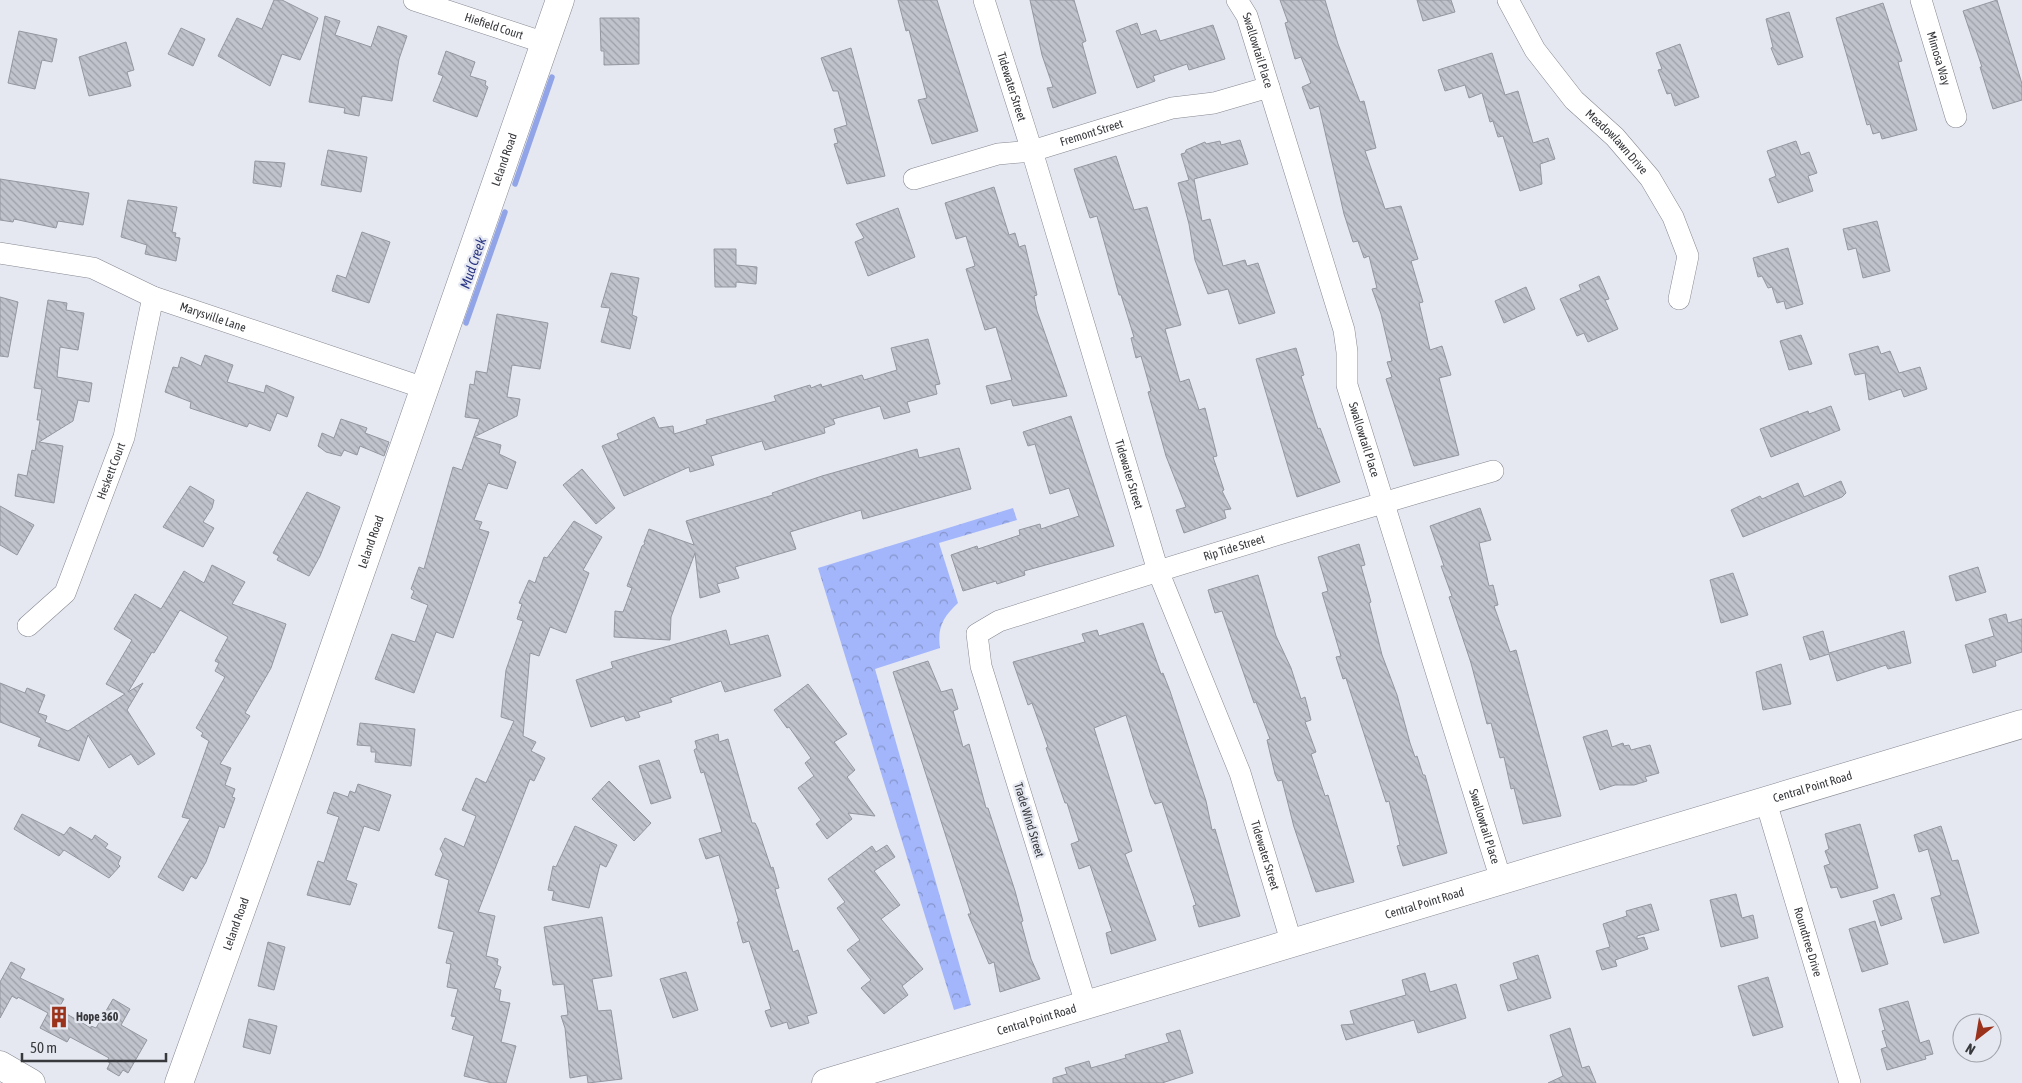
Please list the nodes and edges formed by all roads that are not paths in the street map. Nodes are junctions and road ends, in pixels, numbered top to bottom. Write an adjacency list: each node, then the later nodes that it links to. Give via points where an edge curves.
1 (414, 0): 7 (street, Hiefield Court)
2 (560, 0): 7 (street, Leland Road)
3 (984, 0): 10 (street, Tidewater Street)
4 (1237, 0): 8 (street, Swallowtail Place, via 1247,16)
5 (1508, 0): 14 (street, Meadowlawn Drive, via 1535,50 1574,100 1615,137 1650,178 1673,217 1688,256)
6 (1921, 0): 9 (street, Mimosa Way)
7 (545, 43): 15 (street, Leland Road)
8 (1269, 88): 10 (street, Fremont Street, via 1214,103 1172,108); 17 (street, Swallowtail Place, via 1344,330 1347,385)
9 (1956, 118)
10 (1032, 151): 11 (street, Fremont Street, via 998,154); 18 (street, Tidewater Street)
11 (914, 179)
12 (0, 253): 13 (street, Marysville Lane, via 93,268)
13 (153, 297): 15 (street, Marysville Lane); 19 (street, Heskett Court, via 124,437 65,593)
14 (1679, 298)
15 (424, 388): 28 (street, Leland Road)
16 (1493, 472): 17 (street, Rip Tide Street)
17 (1383, 502): 18 (street, Rip Tide Street); 23 (street, Swallowtail Place)
18 (1158, 571): 20 (street, Rip Tide Street, via 1000,621); 24 (street, Tidewater Street, via 1240,773)
19 (28, 626)
20 (978, 634): 25 (street, Trade Wind Street, via 981,666)
21 (2022, 724): 22 (street, Central Point Road)
22 (1766, 802): 23 (street, Central Point Road); 30 (street, Roundtree Drive)
23 (1501, 880): 24 (street, Central Point Road)
24 (1292, 944): 25 (street, Central Point Road)
25 (1086, 1004): 29 (street, Central Point Road)
26 (0, 1065): 27 (street)
27 (32, 1083)
28 (179, 1083)
29 (826, 1083)
30 (1850, 1083)

